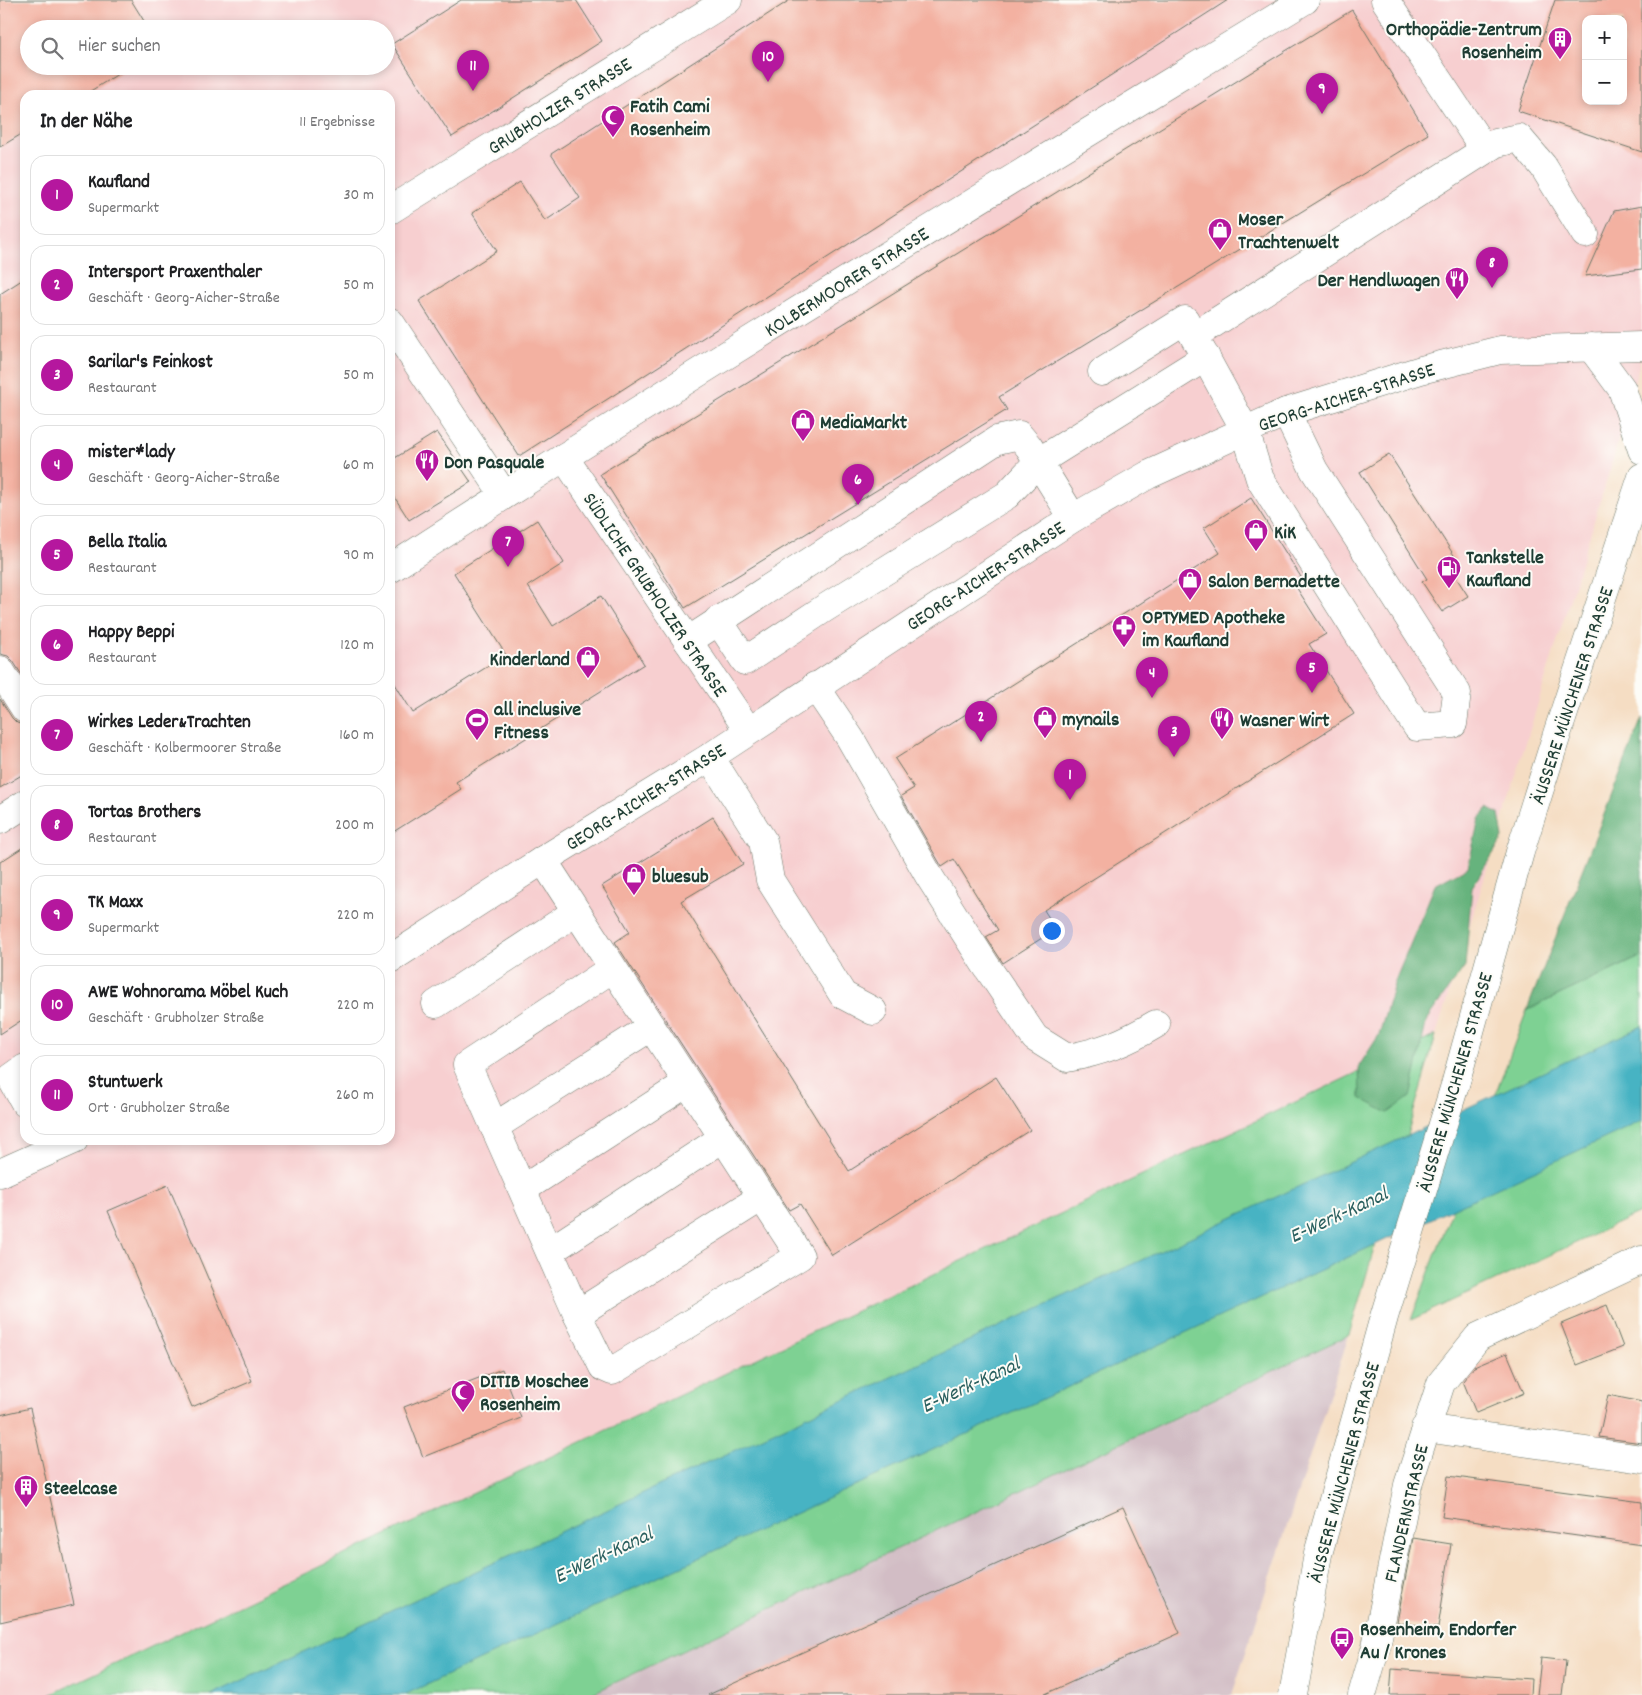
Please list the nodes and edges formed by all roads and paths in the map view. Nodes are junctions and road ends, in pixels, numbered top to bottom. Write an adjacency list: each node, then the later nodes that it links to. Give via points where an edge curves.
1 (728, 0): 5 (street, GRUBHOLZER STRASSE)
2 (1305, 0): 15 (street, KOLBERMOORER STRASSE, via 828,291)
3 (1385, 0): 4 (street)
4 (1484, 149): 6 (street, via 1519,138 1544,166); 8 (street)
5 (395, 207)
6 (1585, 234)
7 (395, 330): 18 (street)
8 (1200, 346): 11 (street, via 1185,320); 13 (street); 16 (street)
9 (1642, 346): 10 (street, GEORG-AICHER-STRASSE)
10 (1591, 347): 12 (street, GEORG-AICHER-STRASSE, via 1500,350 1421,370); 14 (street, via 1622,389)
11 (1102, 372)
12 (1286, 412): 13 (street, GEORG-AICHER-STRASSE); 13 (street, via 1314,470 1457,693 1453,724 1417,727 1260,479)
13 (1245, 430): 19 (street, GEORG-AICHER-STRASSE, via 1148,475)
14 (1642, 450)
15 (564, 457): 18 (street, KOLBERMOORER STRASSE); 22 (street, SÜDLICHE GRUBHOLZER STRASSE)
16 (1038, 462): 19 (street); 21 (street, via 1019,435 997,440); 21 (street, via 1007,495 745,661)
17 (1642, 477): 52 (street, ÄUSSERE MÜNCHENER STRASSE, via 1555,740 1384,1317 1318,1554)
18 (504, 494): 20 (street, KOLBERMOORER STRASSE)
19 (1073, 518): 24 (street, GEORG-AICHER-STRASSE)
20 (395, 566)
21 (718, 620): 22 (street)
22 (688, 641): 26 (street, SÜDLICHE GRUBHOLZER STRASSE)
23 (0, 670): 25 (street)
24 (815, 686): 26 (street, GEORG-AICHER-STRASSE); 36 (street, via 850,738 929,876 1035,1038 1066,1058 1094,1054 1126,1042)
25 (20, 701)
26 (748, 730): 27 (street, GEORG-AICHER-STRASSE)
27 (710, 757): 30 (street, GEORG-AICHER-STRASSE); 35 (street, via 763,841 770,880 843,995)
28 (20, 807): 29 (street)
29 (0, 820)
30 (542, 860): 31 (street); 32 (street, GEORG-AICHER-STRASSE)
31 (576, 912): 33 (street); 34 (street)
32 (395, 955)
33 (613, 968): 37 (street); 41 (street, via 467,1065)
34 (436, 1004)
35 (873, 1011)
36 (1156, 1024)
37 (651, 1027): 39 (street); 41 (street)
38 (20, 1071): 40 (street, via 10,1078)
39 (687, 1083): 42 (street); 45 (street)
40 (20, 1095)
41 (494, 1126): 45 (street)
42 (723, 1138): 46 (street); 47 (street)
43 (53, 1145): 44 (street)
44 (0, 1172)
45 (523, 1189): 47 (street)
46 (762, 1197): 49 (street); 49 (street, via 800,1256 612,1371 602,1366)
47 (550, 1251): 49 (street)
48 (1642, 1260): 50 (street, via 1478,1337 1440,1383)
49 (577, 1314)
50 (1425, 1428): 51 (street, FLANDERNSTRASSE); 53 (street, FLANDERNSTRASSE, via 1408,1485 1376,1647)
51 (1642, 1459)
52 (1293, 1695)
53 (1362, 1695)

